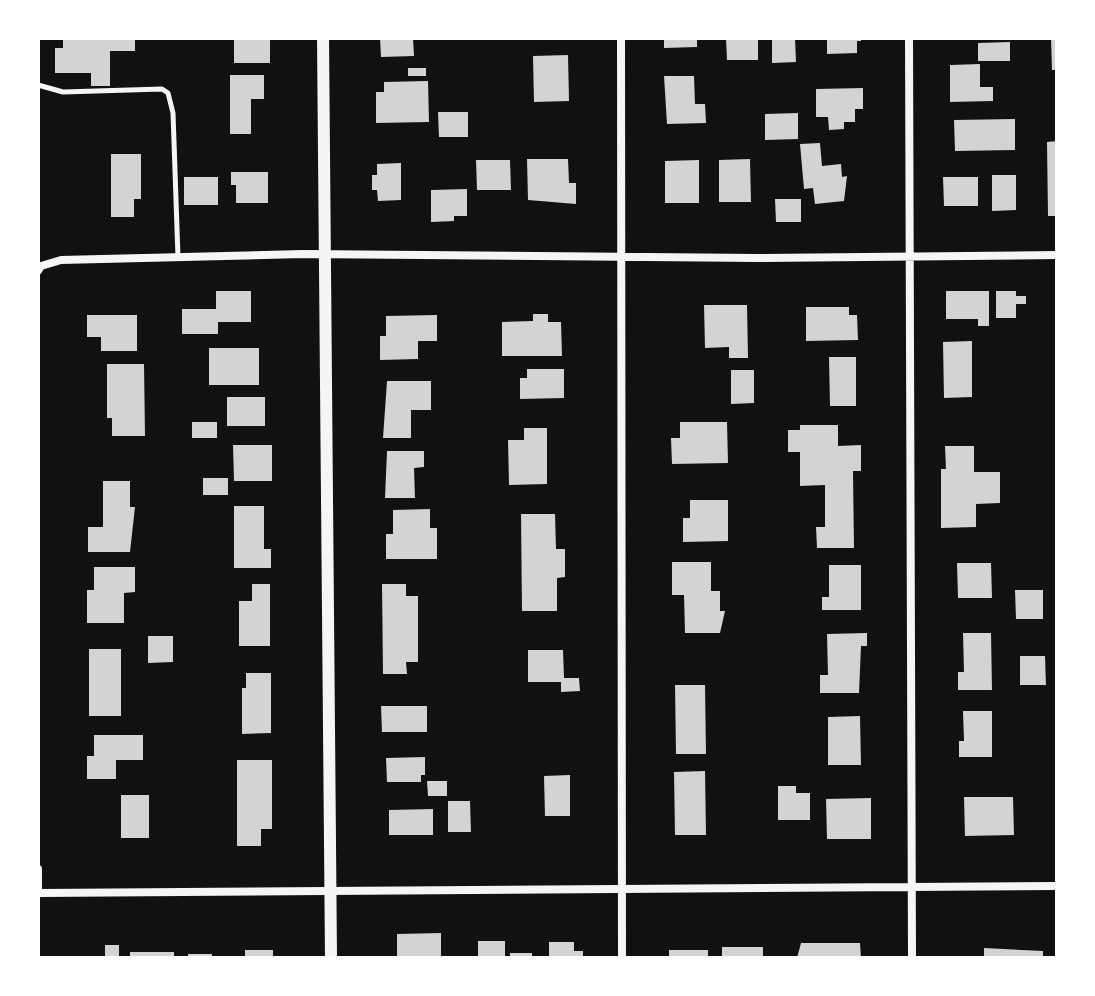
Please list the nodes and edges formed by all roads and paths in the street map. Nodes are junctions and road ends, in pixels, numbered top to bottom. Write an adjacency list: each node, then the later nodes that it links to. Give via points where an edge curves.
1 (323, 38): 5 (street)
2 (621, 38): 6 (street)
3 (909, 38): 8 (street)
4 (38, 85): 9 (lane, via 63,92 168,93)
5 (324, 255): 6 (street); 9 (street); 14 (street)
6 (621, 255): 8 (street); 15 (street)
7 (1057, 255): 8 (street)
8 (909, 257): 12 (street)
9 (178, 259): 10 (street, via 61,260)
10 (38, 271)
11 (38, 869): 16 (street)
12 (912, 885): 13 (street); 15 (street); 19 (street)
13 (1057, 886)
14 (331, 891): 15 (street); 16 (street); 17 (street)
15 (622, 891): 18 (street)
16 (38, 893)
17 (331, 958)
18 (622, 958)
19 (912, 958)

